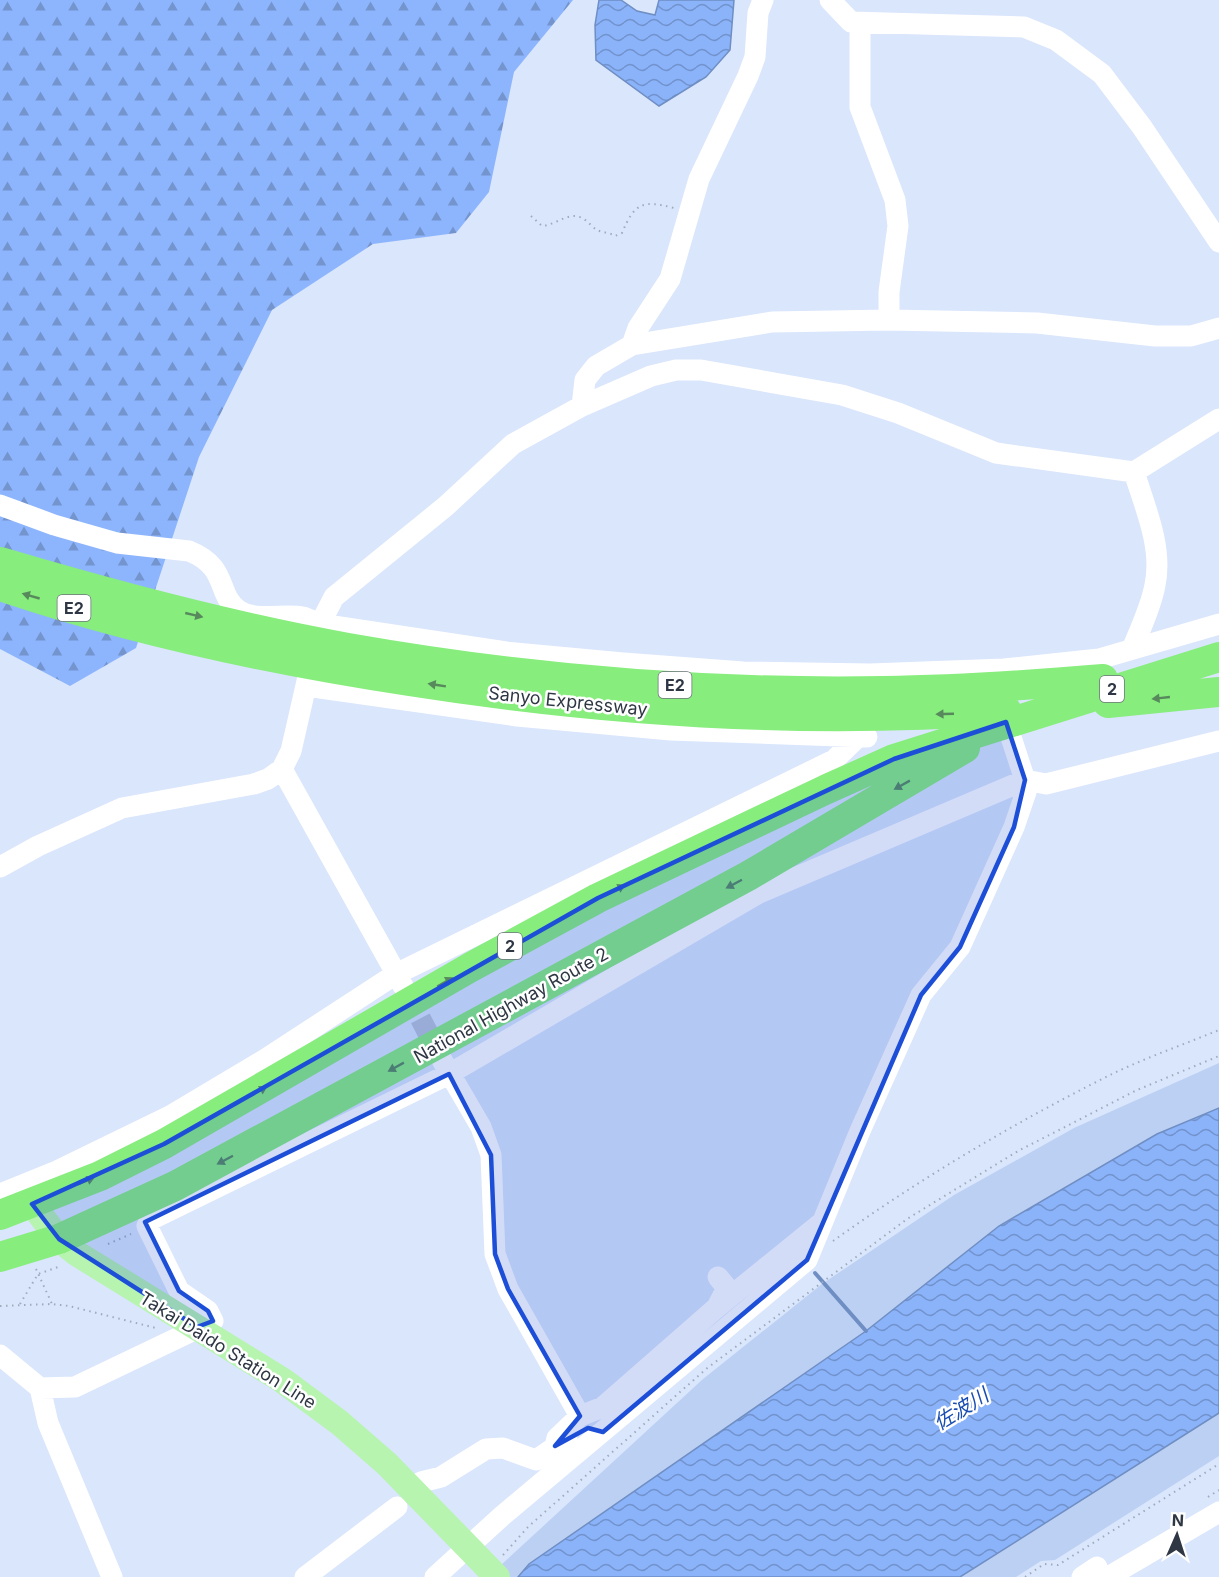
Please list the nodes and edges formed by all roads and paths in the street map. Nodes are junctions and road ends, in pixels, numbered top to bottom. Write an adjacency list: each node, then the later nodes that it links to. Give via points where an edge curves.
1 (763, 0): 4 (street, via 758,13 755,57 699,179)
2 (830, 0): 3 (street, via 846,19)
3 (860, 23): 6 (street, via 1024,27 1056,40 1102,74); 7 (street, via 860,107 894,200 898,226)
4 (689, 211): 5 (path, via 653,202 646,204 634,211 622,233 615,236 598,231 579,216 542,226); 9 (street, via 670,279 638,328)
5 (531, 216)
6 (1219, 242)
7 (889, 320): 8 (street, via 1037,323 1155,336 1191,336); 9 (street, via 771,322)
8 (1219, 328)
9 (632, 345): 10 (street, via 596,366 585,380)
10 (582, 406): 12 (street, via 651,376 701,370 842,395 996,453); 16 (street, via 501,454 446,506 334,597)
11 (1219, 419): 12 (street)
12 (1134, 472): 18 (street, via 1153,536 1156,583)
13 (0, 505): 16 (street, via 117,543 200,555 216,569 238,611 302,617)
14 (0, 562): 20 (highway, Sanyo Expressway / E2, one-way to 20, via 137,602 348,648 492,669 639,684 785,690 944,690)
15 (0, 586): 24 (highway, Sanyo Expressway / E2, one-way to 15, via 909,715 784,716 637,709 491,694 256,655 148,629)
16 (320, 624): 22 (street, via 506,652 623,663 743,672); 23 (street)
17 (1219, 624): 18 (street)
18 (1133, 647): 21 (street, via 1099,658)
19 (1219, 657): 25 (highway, National Highway Route 2 / 2)
20 (1219, 668)
21 (1004, 669): 22 (street); 25 (street)
22 (870, 674): 26 (street, via 868,737)
23 (306, 686): 26 (street, via 517,716 671,730); 28 (street, via 291,752)
24 (1219, 692)
25 (1006, 722): 29 (street); 36 (highway, National Highway Route 2 / 2, one-way to 25, via 164,1144 598,898 894,759); 41 (highway, National Highway Route 2 / 2, one-way to 41, via 748,876 175,1186)
26 (858, 737): 31 (street, via 834,760)
27 (1219, 741): 29 (street, via 1046,784)
28 (282, 769): 30 (street, via 254,784 122,808); 31 (street)
29 (1025, 780): 34 (street, via 759,893); 38 (street, via 1026,792 1014,827 960,947 921,995)
30 (0, 867)
31 (401, 982): 35 (street, via 170,1116)
32 (1219, 1030): 43 (path, via 1103,1079 1007,1131 887,1203)
33 (1219, 1056): 62 (path, via 1137,1090 1018,1151 907,1219 706,1369 528,1527)
34 (446, 1067): 39 (street, via 150,1220); 55 (street, via 481,1127 491,1155 495,1254 508,1289)
35 (0, 1194)
36 (32, 1204): 37 (highway, National Highway Route 2 / 2); 41 (main road, Takai Daido Station Line)
37 (0, 1215)
38 (825, 1220): 43 (street); 50 (street)
39 (147, 1227): 40 (path); 51 (street, via 179,1291 208,1311 213,1321)
40 (108, 1244)
41 (63, 1251): 42 (highway, National Highway Route 2 / 2); 45 (path); 51 (main road, Takai Daido Station Line, via 97,1267)
42 (0, 1257)
43 (807, 1260): 53 (street)
44 (34, 1266): 45 (path)
45 (38, 1274): 47 (path); 48 (path)
46 (718, 1277): 50 (street, via 727,1288)
47 (52, 1304): 48 (path); 51 (path, via 158,1329)
48 (19, 1305): 49 (path)
49 (0, 1306)
50 (716, 1309): 53 (street, via 683,1352); 55 (street, via 603,1407)
51 (188, 1332): 54 (street, via 75,1387); 62 (main road, Takai Daido Station Line, via 282,1380 340,1423)
52 (0, 1355): 54 (street)
53 (676, 1370): 56 (street)
54 (40, 1388): 64 (street, via 48,1423)
55 (580, 1416): 57 (street)
56 (603, 1432): 57 (street, via 588,1428); 62 (street)
57 (555, 1446): 59 (street, via 536,1460 503,1448 486,1449 441,1477)
58 (1219, 1464): 67 (path, via 1058,1564 1044,1564)
59 (421, 1482)
60 (398, 1507): 65 (street)
61 (1219, 1512): 63 (street)
62 (484, 1560): 66 (street)
63 (1096, 1574)
64 (112, 1577)
65 (305, 1577)
66 (435, 1577)
67 (1025, 1577)

